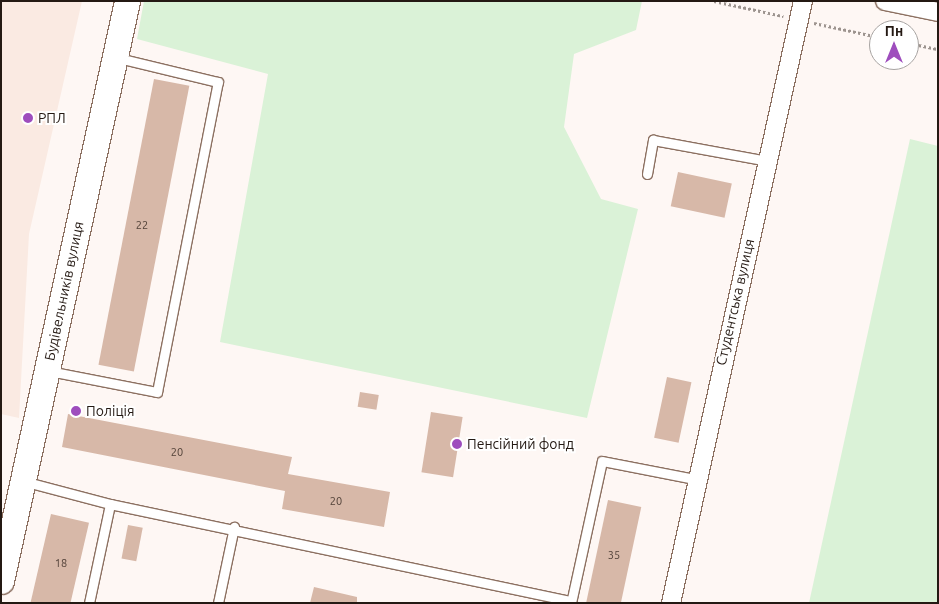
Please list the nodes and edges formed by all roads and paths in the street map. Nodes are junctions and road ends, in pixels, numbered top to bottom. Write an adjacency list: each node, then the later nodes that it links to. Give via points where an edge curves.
1 (127, 1): 10 (street, Будівельників вулиця)
2 (714, 1): 6 (path)
3 (803, 1): 6 (street, Студентська вулиця)
4 (885, 1): 5 (street)
5 (938, 12)
6 (798, 20): 7 (path); 11 (street, Студентська вулиця)
7 (869, 35)
8 (919, 45): 9 (path)
9 (938, 50)
10 (115, 57): 13 (street, Будівельників вулиця); 13 (lane, via 218,82 157,392)
11 (767, 161): 12 (lane, via 653,140); 14 (street, Студентська вулиця)
12 (647, 174)
13 (47, 371): 15 (street, Будівельників вулиця)
14 (695, 479): 19 (lane, via 602,461); 22 (street, Студентська вулиця)
15 (23, 481): 16 (lane); 18 (street, Будівельників вулиця)
16 (110, 504): 17 (lane); 20 (lane)
17 (234, 527): 19 (lane); 21 (lane)
18 (2, 574)
19 (571, 602)
20 (89, 603)
21 (218, 603)
22 (671, 603)

